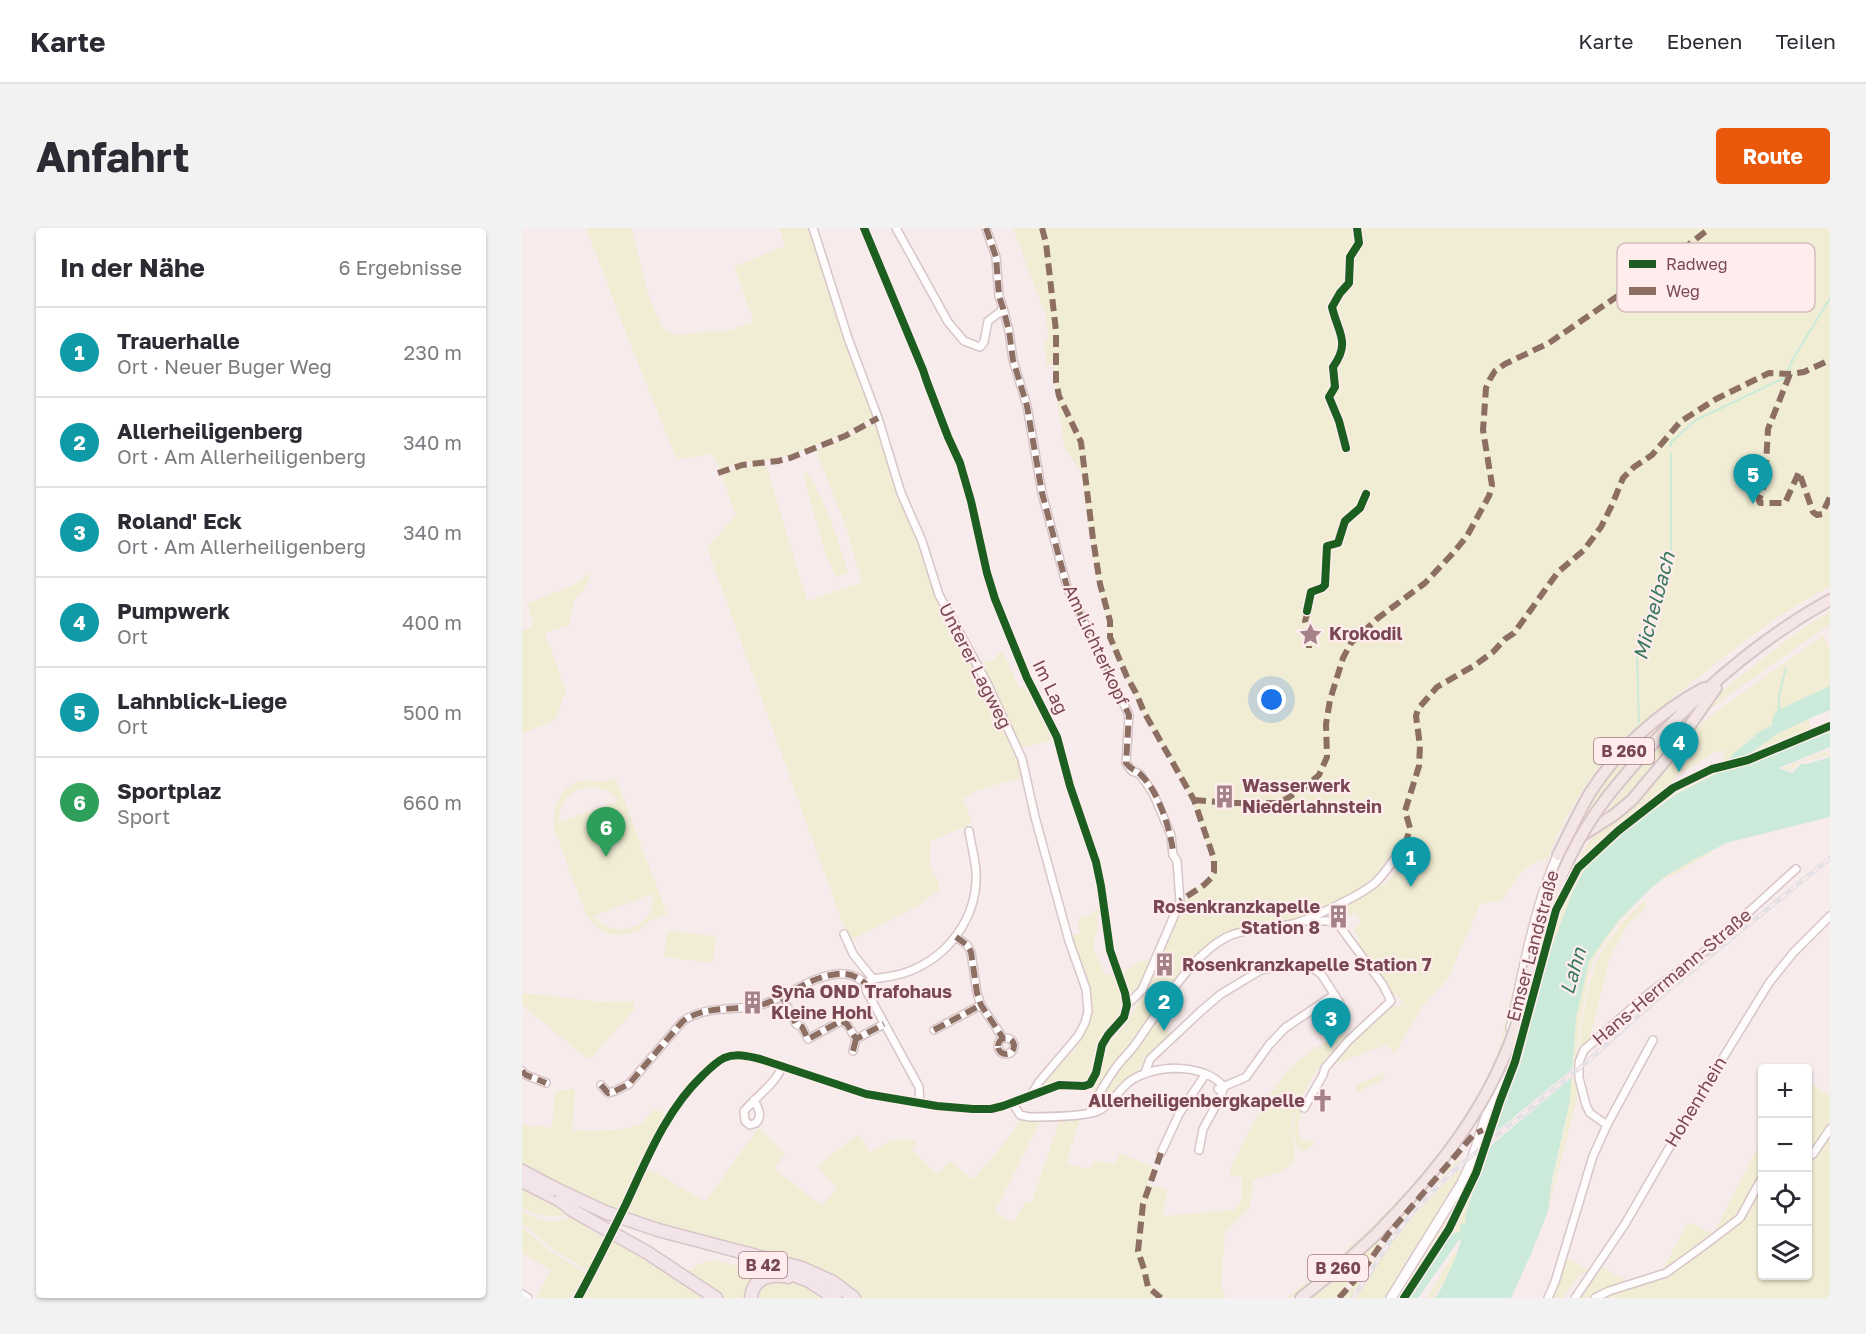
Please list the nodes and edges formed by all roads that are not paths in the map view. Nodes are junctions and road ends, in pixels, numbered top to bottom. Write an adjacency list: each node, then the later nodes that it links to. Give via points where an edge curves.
1 (813, 228): 36 (street, Unterer Lagweg, via 901,494 939,595 987,682 1022,759 1035,817 1086,987 1088,1011 1078,1036)
2 (864, 228): 22 (street, Im Lag, via 960,463 995,599 1027,678 1057,737 1096,862 1110,950)
3 (896, 228): 5 (street, via 948,322 964,341 980,347 988,321)
4 (986, 228): 5 (street, Am Lichterkopf, via 996,257 997,284)
5 (1004, 308): 22 (street, Am Lichterkopf, via 1042,493 1067,587 1128,711 1126,762 1153,793 1177,861 1180,902 1141,991)
6 (1830, 600): 7 (main road, B 260)
7 (1722, 677): 10 (main road, B 260, via 1668,757 1632,800); 10 (main road, B 260, via 1684,699 1629,745 1591,792); 60 (main road, B 260, bridge, via 1671,725 1589,823 1562,874 1502,1062 1452,1147 1374,1236)
8 (969, 831): 15 (street, via 976,872 975,893)
9 (1404, 845): 13 (street, via 1376,883)
10 (1558, 855): 61 (street, Emser Landstraße, via 1538,912 1500,1073 1470,1166)
11 (1796, 869): 42 (street, Hans-Herrmann-Straße, via 1709,948 1584,1050 1580,1078 1586,1105 1590,1113)
12 (1830, 916): 63 (street, Hohenrhein, via 1769,983 1625,1224)
13 (1301, 922): 40 (street, via 1338,924 1391,1001 1325,1067); 41 (street, via 1240,932 1204,954 1118,1065)
14 (844, 934): 16 (street, via 853,954)
15 (956, 937): 16 (street, via 920,966); 21 (street, via 971,952)
16 (873, 979): 17 (street)
17 (866, 984): 19 (street, via 854,975 839,974 813,980); 23 (street)
18 (1334, 995): 20 (street); 31 (street, via 1321,974 1305,965 1261,970 1201,1011 1150,1059); 35 (street, via 1285,1028 1246,1077)
19 (782, 996): 26 (street, via 808,1039 842,1021); 34 (street, via 754,1006 692,1015 629,1084 608,1093)
20 (1340, 1003)
21 (981, 1005): 24 (street); 25 (street)
22 (1127, 1005): 36 (street, via 1124,1017 1102,1046 1090,1084 1059,1085)
23 (884, 1023): 26 (street); 39 (street, via 919,1087)
24 (934, 1030)
25 (1003, 1038)
26 (856, 1039): 28 (street)
27 (1653, 1040): 42 (street, Hans-Herrmann-Straße)
28 (853, 1051)
29 (782, 1066): 37 (street); 39 (street, via 866,1094); 56 (street, via 730,1056 711,1067 689,1089 659,1134)
30 (522, 1071): 33 (street)
31 (1145, 1073): 32 (street, via 1176,1068); 41 (street, via 1100,1110)
32 (1205, 1075): 35 (street, via 1218,1081); 45 (street, via 1179,1114)
33 (546, 1083)
34 (601, 1085)
35 (1221, 1088): 44 (street, via 1220,1098 1203,1129)
36 (1031, 1095): 38 (street)
37 (754, 1100)
38 (1012, 1102): 39 (street, via 973,1109); 41 (street, via 1020,1115 1029,1117)
39 (920, 1104)
40 (1304, 1108)
41 (1089, 1113)
42 (1607, 1125): 62 (street, Hans-Herrmann-Straße, via 1593,1156)
43 (1830, 1129): 46 (street)
44 (1199, 1150)
45 (1161, 1153)
46 (1812, 1155)
47 (522, 1171): 50 (highway, B 42)
48 (522, 1181): 50 (highway, B 42)
49 (1758, 1185): 64 (street, via 1740,1218 1666,1273)
50 (557, 1196): 51 (highway, B 42, bridge); 57 (highway, bridge, via 572,1210)
51 (657, 1234): 52 (highway, B 42); 54 (highway, B 42, via 786,1272)
52 (790, 1265): 54 (highway, B 42, via 814,1276); 59 (highway, via 823,1277)
53 (522, 1294): 55 (street)
54 (837, 1297): 58 (highway, B 42, via 798,1280 772,1275 759,1281)
55 (528, 1298)
56 (578, 1298)
57 (716, 1298)
58 (751, 1298)
59 (854, 1298)
60 (1301, 1298)
61 (1391, 1298)
62 (1548, 1298)
63 (1575, 1298)
64 (1595, 1298)

